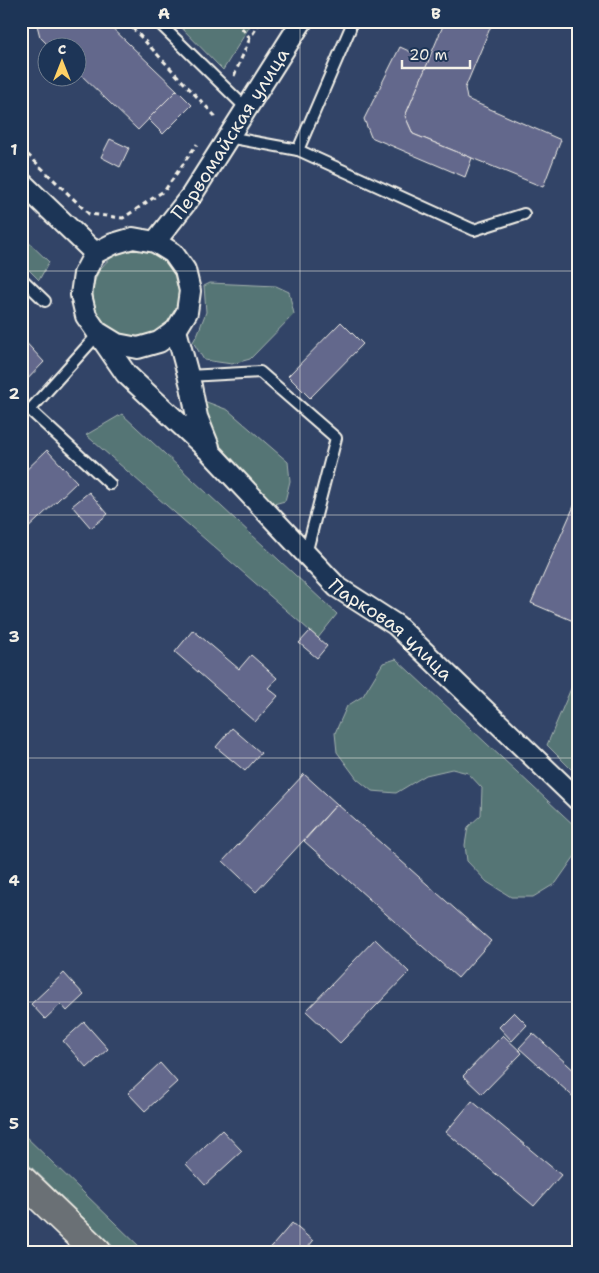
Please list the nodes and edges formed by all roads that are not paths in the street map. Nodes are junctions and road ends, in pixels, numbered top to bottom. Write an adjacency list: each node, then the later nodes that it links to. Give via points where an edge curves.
1 (157, 21): 4 (lane)
2 (302, 21): 4 (street, Первомайская улица)
3 (350, 29): 6 (lane)
4 (246, 108): 5 (street, Первомайская улица)
5 (228, 137): 6 (lane); 9 (street, Первомайская улица, via 191,196)
6 (298, 150): 8 (lane, via 474,230)
7 (21, 182): 10 (street)
8 (524, 214)
9 (154, 242): 10 (street, via 133,238); 13 (street, via 173,253 185,270 189,284 187,312)
10 (95, 253): 14 (street, via 84,274 81,296 86,316)
11 (21, 278): 12 (lane)
12 (46, 301)
13 (176, 330): 14 (street, via 159,342 138,348 117,344); 15 (street, Парковая улица)
14 (99, 333): 16 (street, Парковая улица, via 126,374); 17 (lane, via 30,410)
15 (188, 376): 16 (street, Парковая улица); 18 (lane, via 260,372 336,438)
16 (210, 452): 18 (street, Парковая улица)
17 (110, 484)
18 (306, 554): 19 (street, Парковая улица, via 336,587 396,625)
19 (578, 800)
20 (21, 1179): 21 (highway)
21 (97, 1252)

